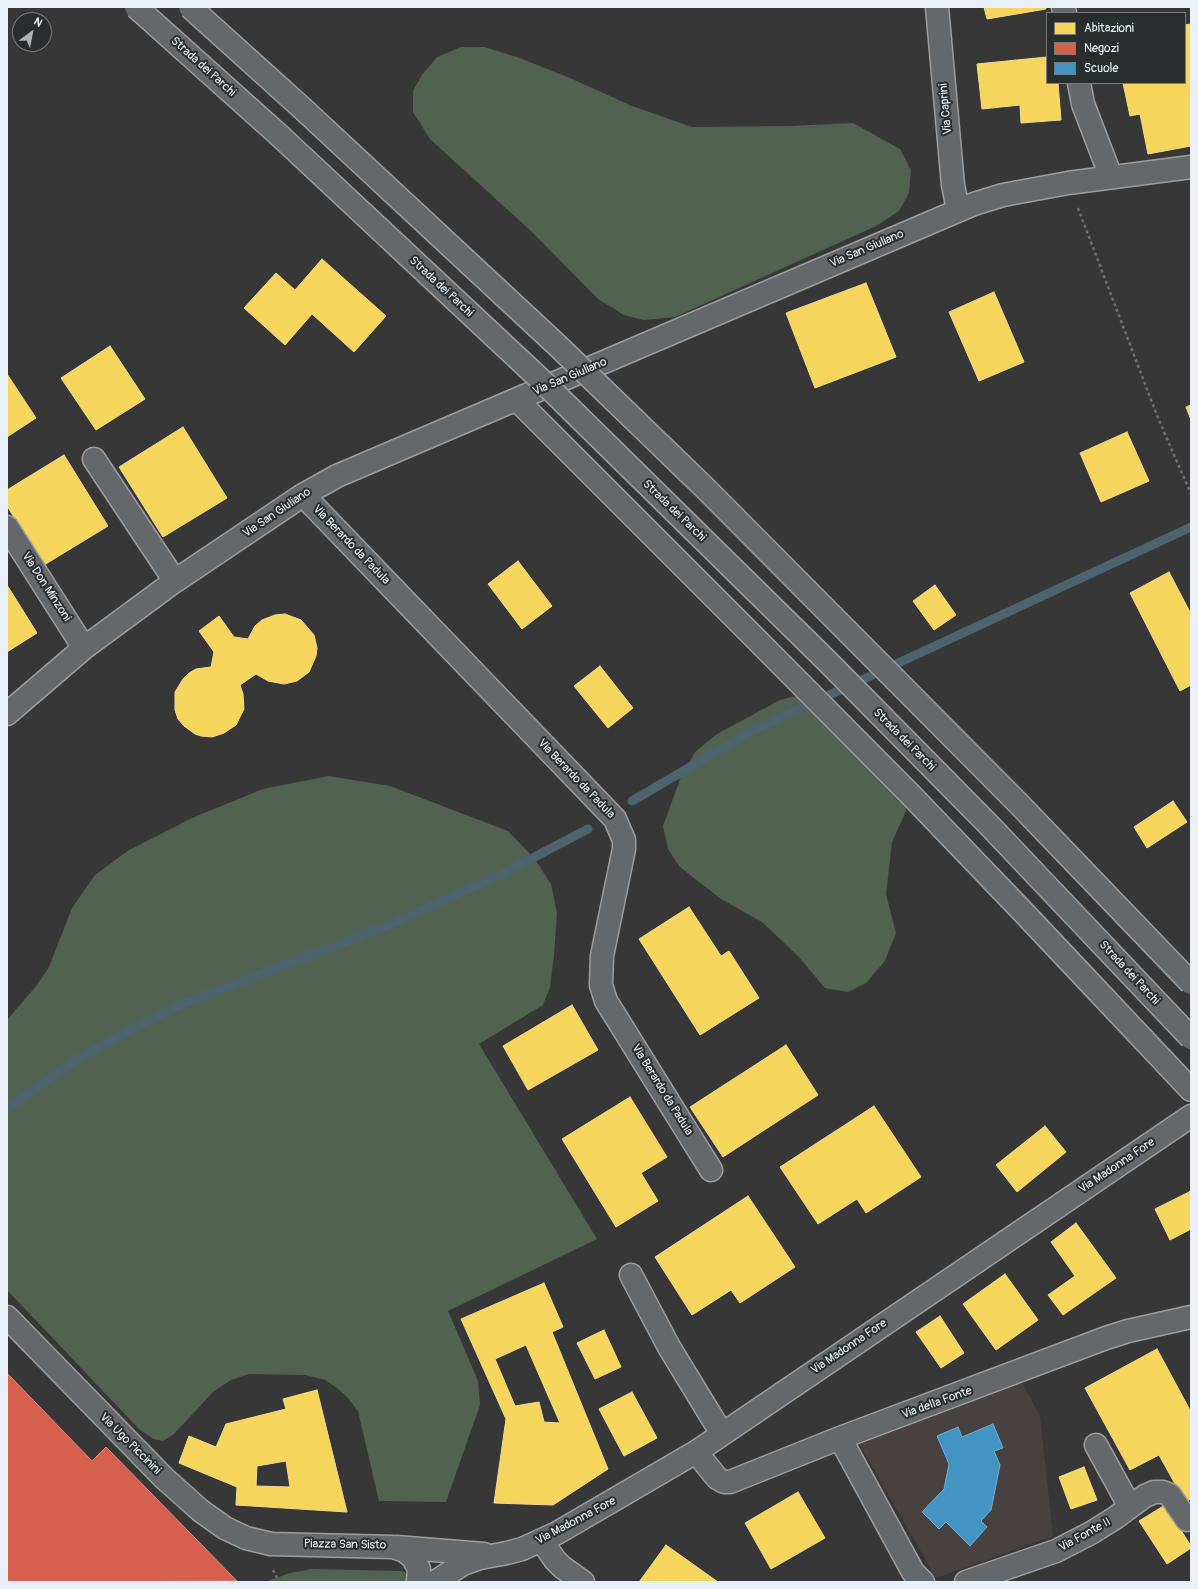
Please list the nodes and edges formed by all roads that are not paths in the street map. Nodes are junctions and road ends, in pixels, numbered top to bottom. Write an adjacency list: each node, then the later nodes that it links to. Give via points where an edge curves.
1 (136, 7): 16 (main road, Strada dei Parchi, bridge, via 280,136 540,379 828,662 994,831)
2 (190, 7): 15 (main road, bridge, via 552,341 706,489 1006,791)
3 (937, 7): 7 (main road, Via Caprini, via 953,186)
4 (1079, 84): 6 (main road, via 1083,104)
5 (1191, 167): 6 (main road, Via San Giuliano)
6 (1112, 177): 7 (main road, Via San Giuliano, via 1003,195)
7 (958, 210): 8 (main road, Via San Giuliano)
8 (517, 400): 10 (main road, Via San Giuliano, via 337,476); 17 (main road, via 908,792)
9 (94, 459): 12 (main road)
10 (303, 495): 12 (main road, Via San Giuliano); 19 (main road, Via Berardo da Padula, via 615,819 624,840 624,849 602,956 601,985 606,1001)
11 (7, 527): 13 (main road, Via Don Minzoni)
12 (175, 581): 13 (main road, Via San Giuliano)
13 (84, 648): 14 (main road, Via San Giuliano)
14 (7, 714)
15 (1191, 983)
16 (1191, 1038)
17 (1191, 1090)
18 (1191, 1116): 23 (main road, Via Madonna Fore)
19 (711, 1170)
20 (631, 1275): 23 (main road, via 669,1347)
21 (7, 1317): 30 (main road, Via Ugo Piccinini, via 181,1494 201,1511 238,1535)
22 (1191, 1317): 24 (main road, Via della Fonte, via 1106,1338)
23 (722, 1434): 26 (main road, Via Madonna Fore)
24 (840, 1438): 26 (main road, Via della Fonte, via 727,1482 717,1478); 36 (main road, via 913,1572)
25 (1096, 1445): 27 (main road)
26 (696, 1452): 29 (main road, Via Madonna Fore)
27 (1130, 1507): 28 (main road, Via Fonte II, via 1150,1494 1166,1492); 37 (main road, Via Fonte II, via 1091,1533 1056,1551)
28 (1186, 1520)
29 (542, 1541): 32 (main road, Via Madonna Fore); 35 (main road, via 555,1560)
30 (271, 1544): 31 (main road, Piazza San Sisto)
31 (393, 1547): 32 (main road, Via Madonna Fore); 33 (main road, Piazza San Sisto, via 405,1551 413,1558 419,1569)
32 (495, 1555): 34 (main road, Via Madonna Fore, via 463,1564)
33 (418, 1582)
34 (435, 1582)
35 (583, 1582)
36 (923, 1582)
37 (966, 1582)

